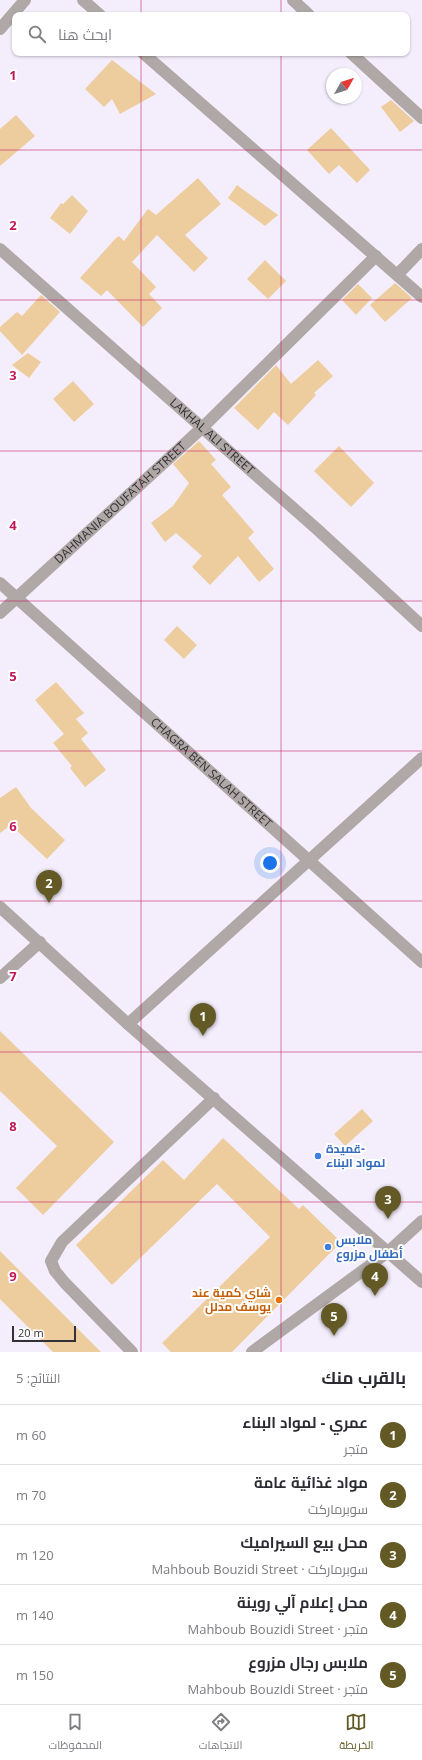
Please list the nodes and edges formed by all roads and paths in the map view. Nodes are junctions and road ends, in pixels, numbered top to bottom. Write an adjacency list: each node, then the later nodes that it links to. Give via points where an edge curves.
1 (25, 0): 4 (street)
2 (83, 0): 5 (street)
3 (293, 0): 6 (street)
4 (15, 12)
5 (97, 12)
6 (306, 12)
7 (12, 15): 8 (street)
8 (0, 29)
9 (147, 56): 14 (street)
10 (354, 56): 11 (street)
11 (422, 118)
12 (0, 249): 17 (street, LAKHAL ALI STREET)
13 (422, 249): 15 (street)
14 (376, 256): 15 (street); 17 (street, DAHMANIA BOUFATAH STREET)
15 (397, 275): 16 (street)
16 (422, 297)
17 (203, 427): 19 (street, DAHMANIA BOUFATAH STREET); 21 (street, LAKHAL ALI STREET)
18 (0, 583): 19 (street, CHAGRA BEN SALAH STREET)
19 (17, 598): 20 (street, DAHMANIA BOUFATAH STREET); 23 (street, CHAGRA BEN SALAH STREET)
20 (0, 613)
21 (422, 626)
22 (422, 758): 23 (street)
23 (308, 860): 26 (street, CHAGRA BEN SALAH STREET); 28 (street)
24 (0, 907): 25 (street)
25 (40, 942): 27 (street); 28 (street)
26 (422, 962)
27 (0, 978)
28 (128, 1024): 29 (street)
29 (214, 1098): 31 (street); 33 (street, via 62,1242 51,1261 65,1283)
30 (422, 1221): 31 (street)
31 (388, 1252): 32 (street); 34 (street)
32 (422, 1282)
33 (132, 1352)
34 (252, 1352)

